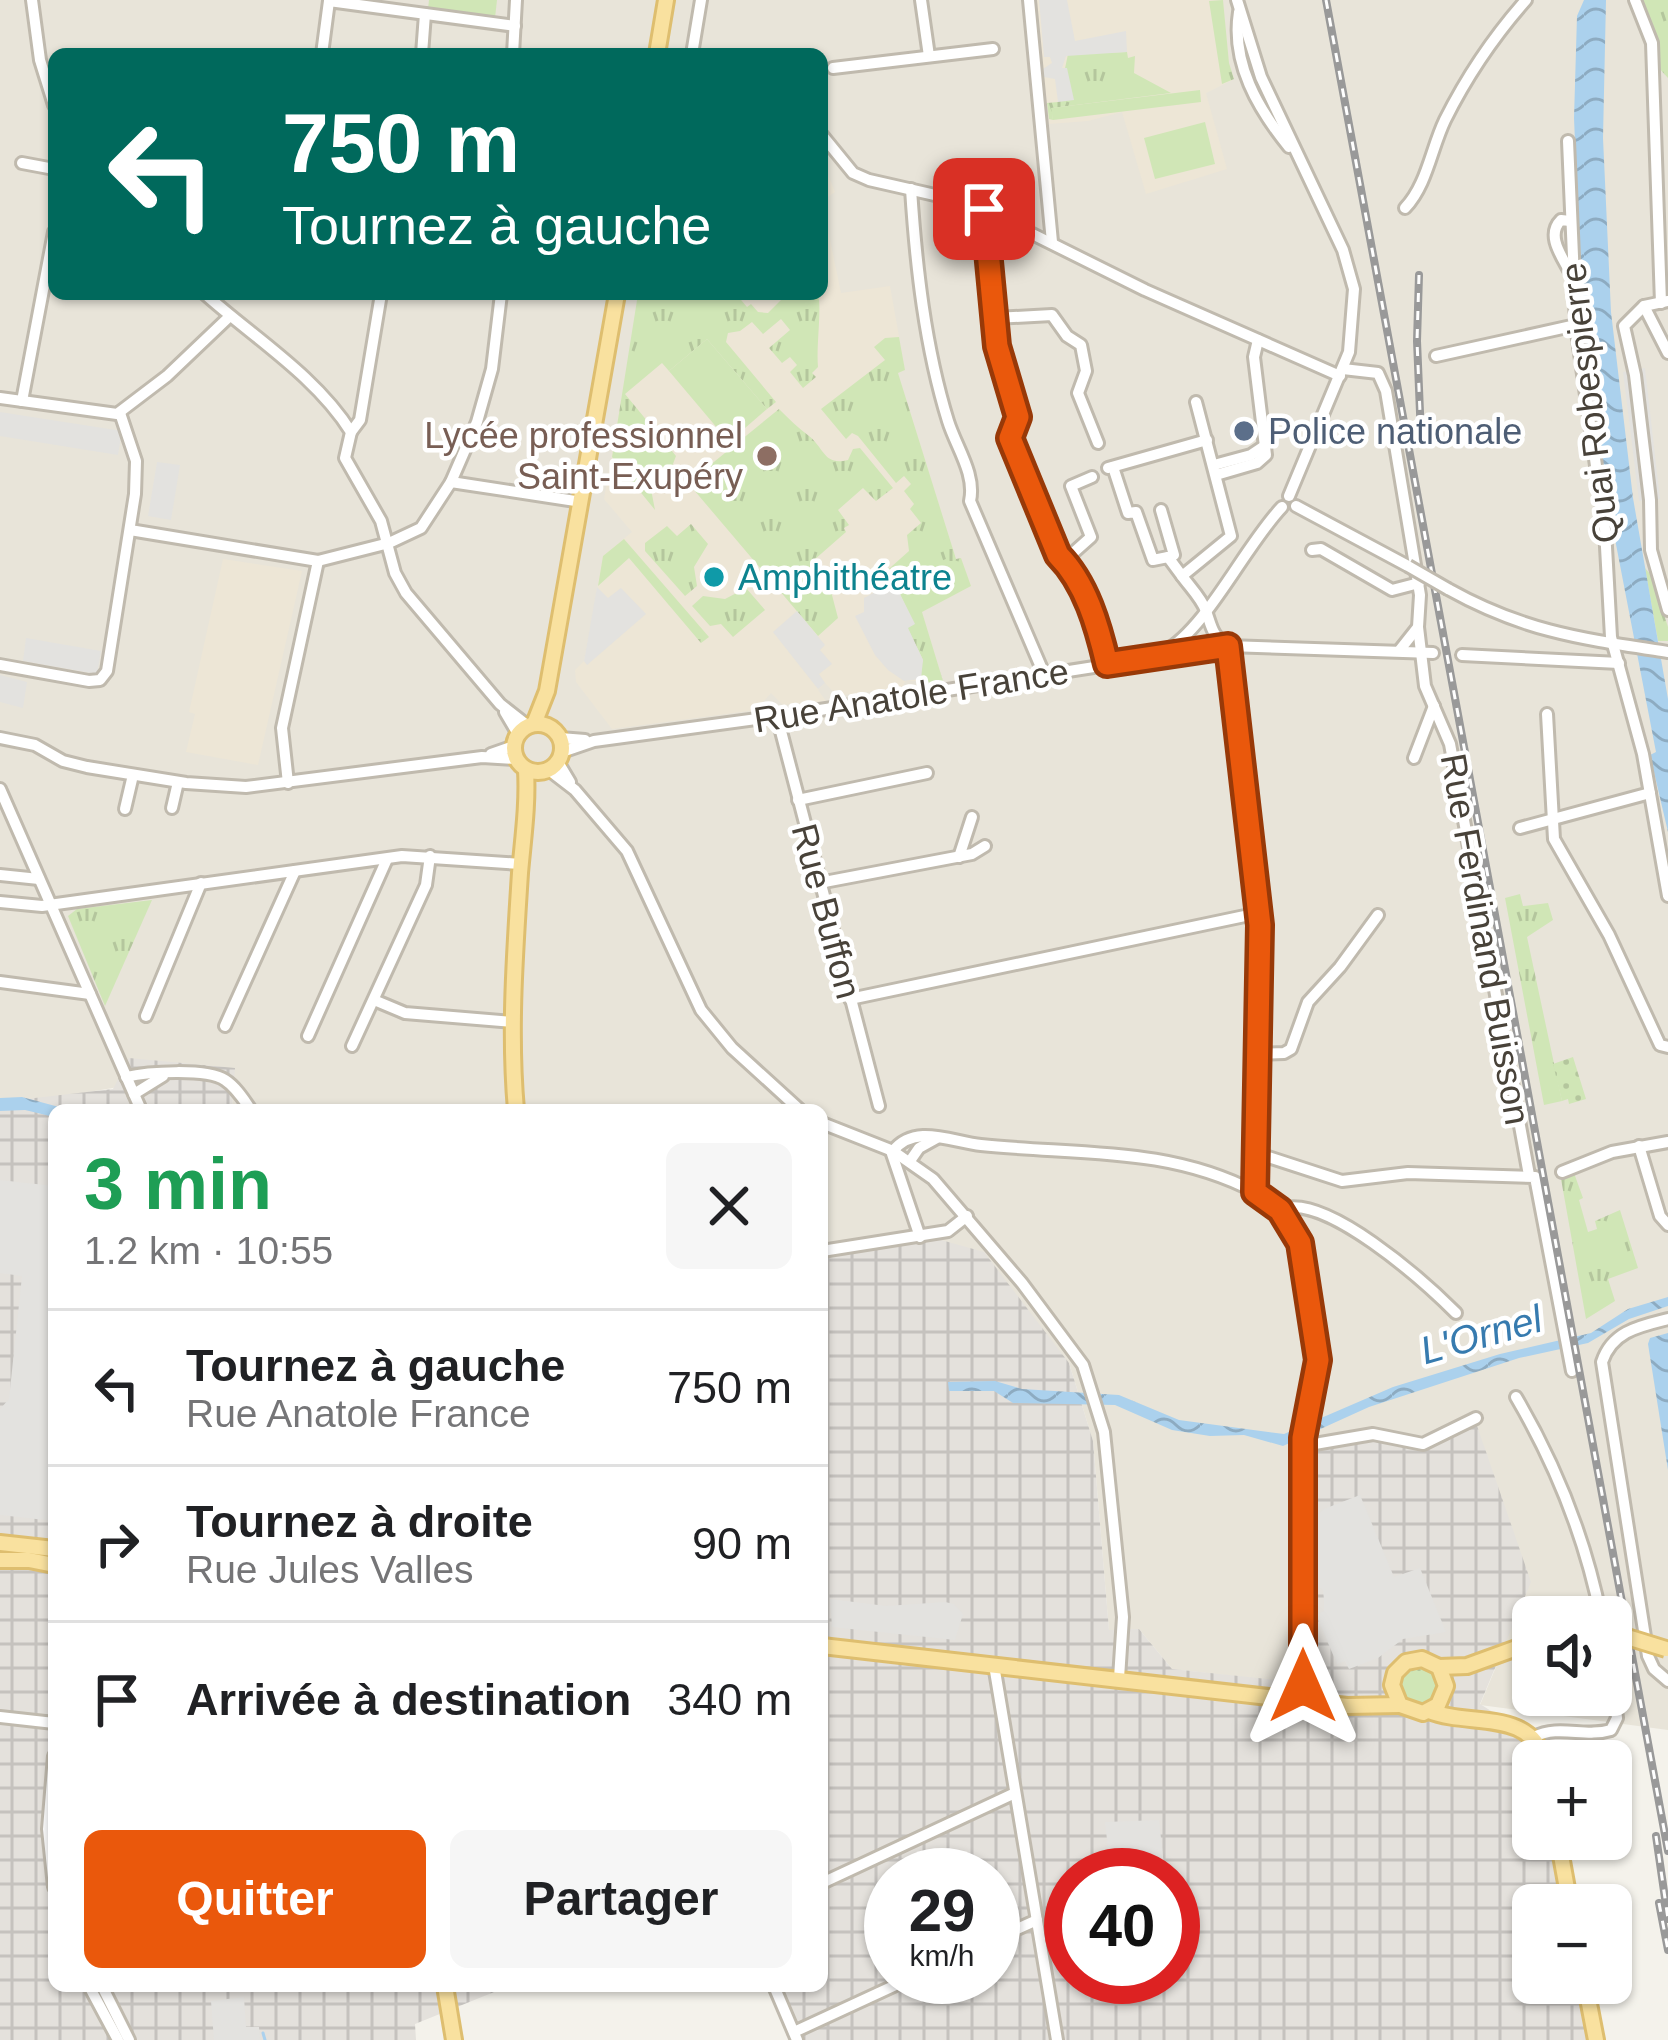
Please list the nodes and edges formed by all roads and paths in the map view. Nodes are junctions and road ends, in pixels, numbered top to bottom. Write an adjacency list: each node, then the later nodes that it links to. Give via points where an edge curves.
1 (32, 0): 21 (street)
2 (516, 0): 12 (street)
3 (666, 0): 16 (main road)
4 (701, 0): 17 (street)
5 (921, 0): 19 (street)
6 (1029, 0): 31 (street)
7 (1526, 0): 29 (street, via 1461,92)
8 (1635, 0): 23 (street, via 1649,28)
9 (326, 1): 11 (street); 13 (street)
10 (1238, 4): 47 (street, via 1262,77 1352,276 1354,322)
11 (425, 14): 12 (street); 14 (street)
12 (515, 26): 15 (street)
13 (322, 48)
14 (422, 48)
15 (514, 48)
16 (658, 48)
17 (693, 48)
18 (993, 49): 19 (street)
19 (929, 56): 20 (street)
20 (833, 68)
21 (48, 85)
22 (1668, 88): 23 (street)
23 (1654, 93): 38 (street)
24 (1568, 141): 43 (street, Quai Robespierre, via 1570,221 1556,222 1555,237 1573,277)
25 (828, 142): 28 (street, via 853,173)
26 (22, 164): 27 (street)
27 (48, 168)
28 (911, 189): 30 (street); 84 (street, via 925,315 970,501)
29 (1405, 208)
30 (984, 209): 31 (street); 42 (street)
31 (1052, 242): 44 (street)
32 (48, 264): 49 (street)
33 (212, 300): 39 (street)
34 (224, 300): 39 (street)
35 (380, 300): 52 (street, via 360,420)
36 (500, 300): 57 (street, via 478,422)
37 (616, 300): 60 (main road)
38 (1664, 302): 40 (street)
39 (219, 306): 41 (street)
40 (1644, 306): 45 (street); 72 (street, via 1624,326 1636,375 1651,550)
41 (230, 316): 51 (street); 52 (street, via 322,396)
42 (995, 318): 54 (street, via 1052,315 1081,345 1086,371 1078,394); 68 (street, via 1017,412 1010,438)
43 (1576, 326): 46 (street); 74 (street, Quai Robespierre)
44 (1258, 340): 47 (street); 55 (street, via 1266,445)
45 (1668, 353)
46 (1436, 356)
47 (1341, 373): 61 (street); 70 (street, Rue Ferdinand Buisson, via 1383,379)
48 (0, 398): 49 (street)
49 (22, 401): 51 (street)
50 (1196, 403): 53 (street)
51 (120, 413): 58 (street, via 136,461)
52 (350, 432): 64 (street, via 345,458)
53 (1207, 440): 55 (street); 66 (street, via 1111,467 1153,560)
54 (1098, 443)
55 (1215, 470): 69 (street, via 1231,536)
56 (1092, 477): 68 (street, via 1071,486 1091,536)
57 (452, 482): 60 (street); 64 (street, via 422,528)
58 (135, 494): 59 (street); 63 (street)
59 (152, 495)
60 (582, 502): 89 (main road)
61 (1289, 503): 71 (street); 74 (street, bridge, via 1487,611)
62 (1161, 510): 66 (street, via 1174,555)
63 (130, 530): 67 (street); 83 (street, via 104,676 89,681)
64 (388, 543): 67 (street); 89 (street, via 406,593)
65 (1312, 550): 70 (street, via 1392,590)
66 (1168, 557): 69 (street)
67 (318, 560): 94 (street, via 282,728)
68 (1064, 561): 82 (street)
69 (1182, 576): 71 (street)
70 (1419, 583): 73 (street, Rue Ferdinand Buisson)
71 (1206, 609): 75 (street, via 1213,634); 79 (street)
72 (1668, 610)
73 (1418, 627): 76 (street); 78 (street, Rue Ferdinand Buisson)
74 (1616, 644): 77 (street); 81 (street, Quai Robespierre)
75 (1228, 646): 76 (street, Rue Anatole France); 79 (street, Rue Anatole France); 116 (street)
76 (1399, 651): 78 (street, Rue Anatole France)
77 (1668, 652)
78 (1426, 653): 85 (street, Rue Ferdinand Buisson)
79 (1161, 654): 82 (street, Rue Anatole France)
80 (1462, 655): 81 (street)
81 (1619, 663): 96 (street, Quai Robespierre)
82 (1107, 664): 84 (street, Rue Anatole France)
83 (0, 665)
84 (1044, 674): 87 (street, Rue Anatole France)
85 (1434, 706): 90 (street, Rue Ferdinand Buisson); 145 (street, Rue Ferdinand Buisson, via 1450,744)
86 (1547, 714): 101 (street)
87 (777, 716): 89 (street, Rue Anatole France); 97 (street, Rue Buffon)
88 (0, 738): 92 (street, Rue Anatole France)
89 (538, 748): 94 (street, Rue Anatole France); 107 (main road); 135 (street, via 627,850 701,1010)
90 (1414, 758)
91 (927, 773): 97 (street)
92 (133, 775): 93 (street, Rue Anatole France); 99 (street)
93 (178, 782): 94 (street, Rue Anatole France); 98 (street)
94 (288, 783)
95 (0, 789): 110 (street)
96 (1650, 793): 101 (street); 113 (street, Quai Robespierre)
97 (798, 800): 111 (street, Rue Buffon)
98 (172, 808)
99 (125, 809)
100 (972, 817): 105 (street)
101 (1554, 819): 102 (street); 127 (street, via 1553,839 1660,1045)
102 (1520, 828)
103 (985, 846): 105 (street)
104 (430, 856): 106 (street); 107 (street); 121 (street, via 426,885)
105 (959, 857): 111 (street)
106 (387, 859): 108 (street); 125 (street)
107 (521, 864): 123 (main road)
108 (295, 871): 112 (street); 124 (street)
109 (0, 875): 110 (street)
110 (39, 879): 115 (street)
111 (820, 883): 120 (street, Rue Buffon)
112 (201, 884): 115 (street); 122 (street)
113 (1668, 896)
114 (0, 902): 115 (street)
115 (51, 905): 119 (street)
116 (1259, 913): 120 (street); 128 (street)
117 (1378, 915): 128 (street, via 1308,1002 1291,1049)
118 (0, 982): 119 (street)
119 (90, 994): 130 (street)
120 (850, 999): 136 (street, Rue Buffon)
121 (374, 1000): 123 (street, via 405,1013); 126 (street)
122 (146, 1016)
123 (513, 1022): 134 (main road)
124 (225, 1027)
125 (308, 1036)
126 (352, 1046)
127 (1668, 1047)
128 (1258, 1054): 142 (street)
129 (166, 1075): 130 (street); 131 (street); 133 (street, via 220,1077)
130 (126, 1077): 131 (street)
131 (134, 1094): 132 (street)
132 (138, 1104)
133 (245, 1104)
134 (516, 1104)
135 (793, 1104)
136 (879, 1106)
137 (828, 1125): 141 (street)
138 (940, 1137): 141 (street, via 908,1138); 143 (street); 146 (street, via 1156,1158)
139 (1668, 1142): 140 (street)
140 (1639, 1146): 144 (street); 149 (street)
141 (892, 1151): 143 (street); 150 (street)
142 (1259, 1154): 145 (street, via 1342,1181 1408,1173); 146 (street)
143 (910, 1161): 148 (street)
144 (1562, 1172)
145 (1532, 1176): 154 (street, Rue Ferdinand Buisson)
146 (1255, 1192): 147 (street)
147 (1280, 1210): 152 (street, via 1307,1208 1359,1234); 157 (street, via 1300,1243 1316,1348)
148 (967, 1216): 150 (street, via 949,1232); 170 (street, via 1093,1387 1123,1616)
149 (1668, 1225)
150 (920, 1238): 151 (street)
151 (828, 1250)
152 (1456, 1313)
153 (1668, 1319): 171 (street, via 1618,1336 1602,1362 1648,1656)
154 (1572, 1371)
155 (1516, 1397): 162 (street, via 1576,1518)
156 (1476, 1418): 157 (street, via 1423,1444 1373,1434)
157 (1303, 1442): 174 (street)
158 (0, 1543): 159 (main road)
159 (48, 1548)
160 (0, 1560): 161 (main road)
161 (48, 1564)
162 (1596, 1596)
163 (1632, 1639): 166 (main road, bridge)
164 (828, 1647): 167 (main road)
165 (1512, 1650): 168 (main road)
166 (1668, 1650)
167 (994, 1666): 170 (main road); 184 (street)
168 (1466, 1666): 169 (main road); 173 (main road)
169 (1439, 1667): 172 (main road, via 1410,1660); 173 (main road)
170 (1119, 1678): 174 (main road)
171 (1668, 1681)
172 (1392, 1685): 175 (main road); 176 (main road)
173 (1445, 1690): 177 (main road); 180 (main road)
174 (1303, 1701): 176 (main road)
175 (1400, 1705): 176 (main road); 177 (main road)
176 (1360, 1706)
177 (1429, 1711): 180 (main road)
178 (1617, 1716): 182 (street, via 1606,1733 1549,1730)
179 (0, 1717): 181 (street)
180 (1464, 1719): 182 (main road, via 1515,1725)
181 (48, 1722)
182 (1534, 1737): 183 (main road)
183 (1535, 1740)
184 (1015, 1793): 185 (street); 186 (street)
185 (828, 1879)
186 (1037, 1920): 187 (street); 198 (street)
187 (1020, 1928)
188 (92, 1992): 195 (street)
189 (105, 1992): 196 (street)
190 (445, 1992): 197 (main road)
191 (777, 1992): 194 (street)
192 (864, 2002): 194 (street)
193 (1589, 2004): 199 (main road)
194 (796, 2036)
195 (118, 2040)
196 (129, 2040)
197 (450, 2040)
198 (1057, 2040)
199 (1596, 2040)

